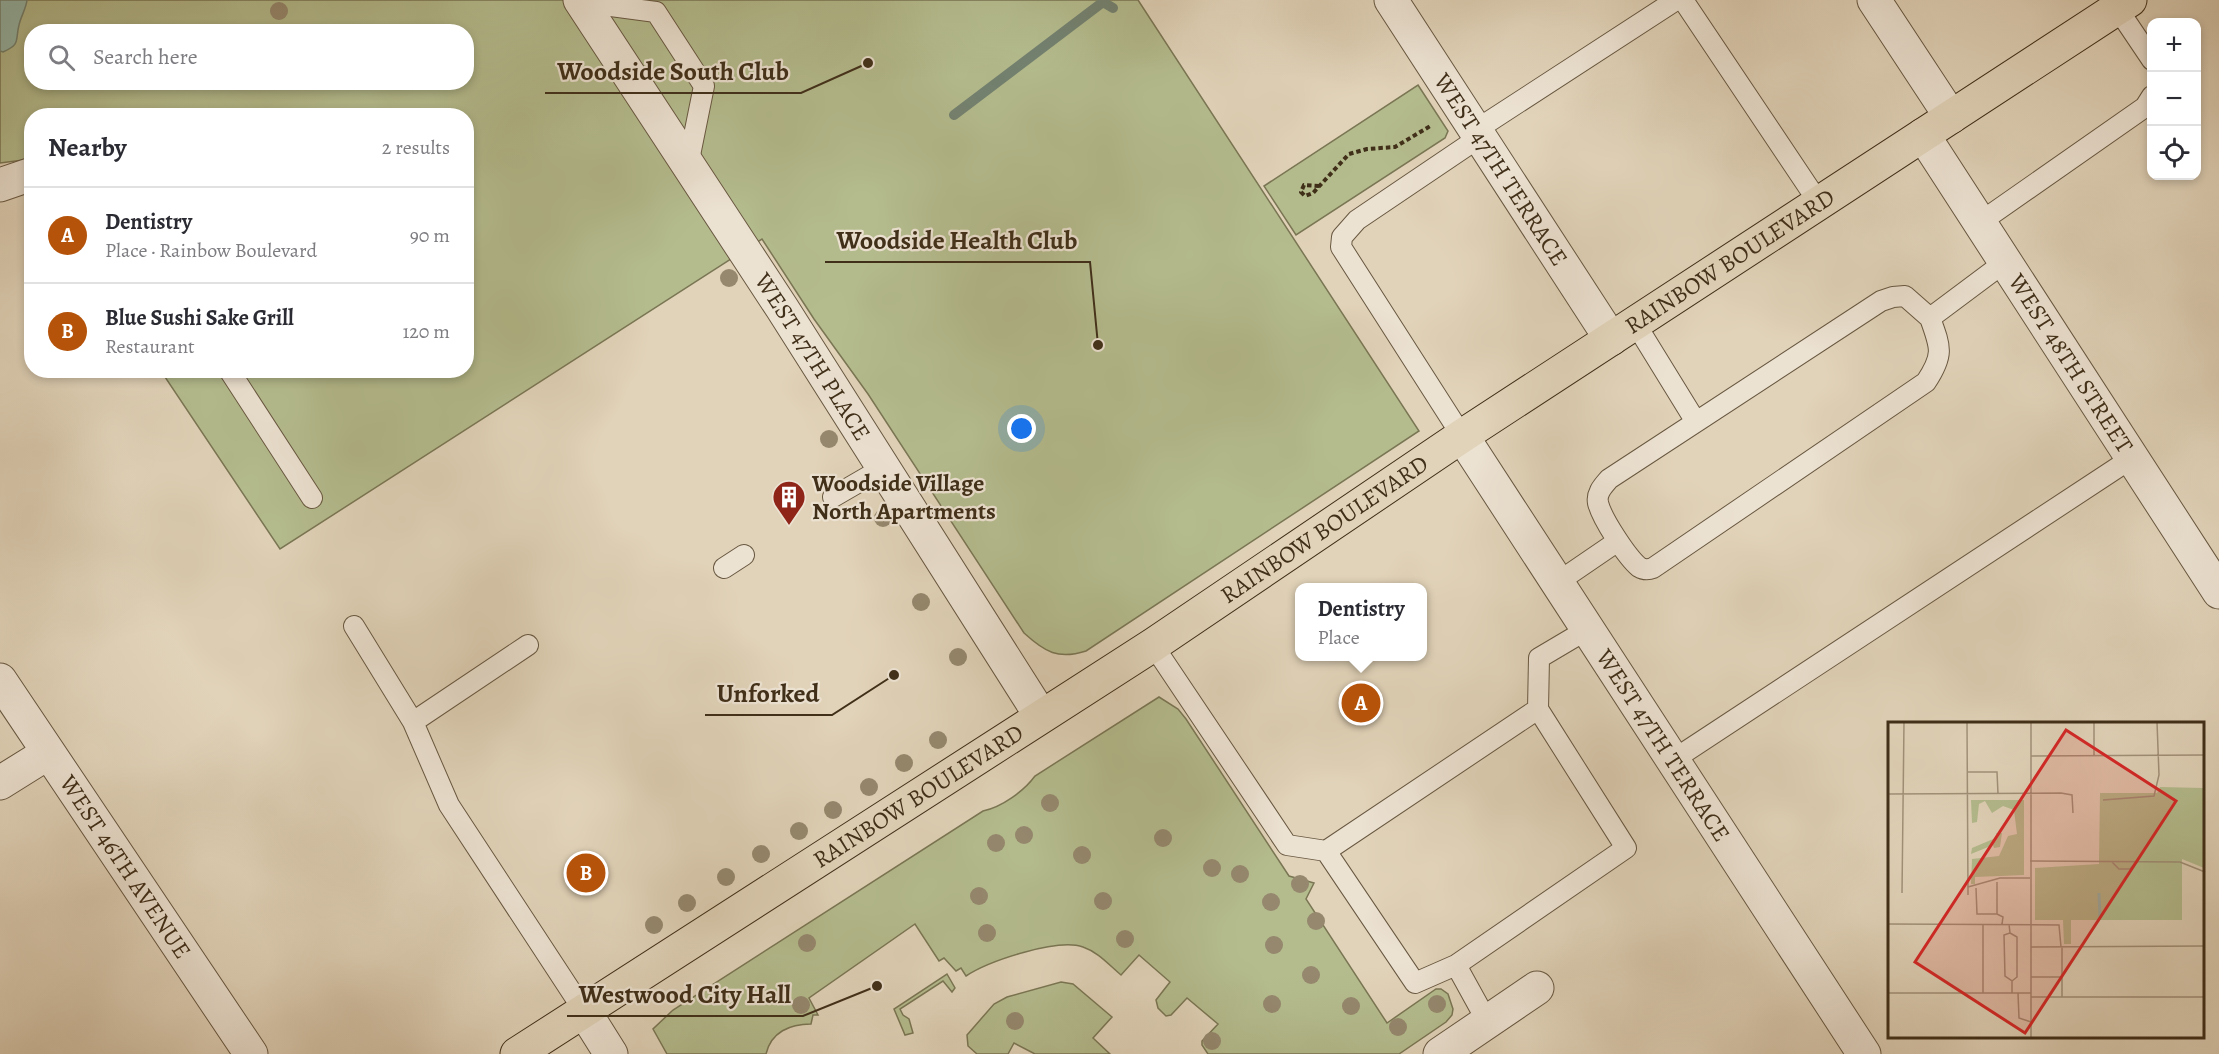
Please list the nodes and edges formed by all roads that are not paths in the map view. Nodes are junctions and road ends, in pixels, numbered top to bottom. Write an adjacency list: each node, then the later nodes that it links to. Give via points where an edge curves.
1 (1391, 0): 10 (street, WEST 47TH TERRACE)
2 (1676, 0): 10 (lane)
3 (1683, 0): 13 (lane)
4 (1874, 0): 9 (street)
5 (581, 1): 12 (street, WEST 47TH PLACE); 12 (lane, via 656,12 704,86)
6 (2123, 4): 7 (lane); 9 (main road, RAINBOW BOULEVARD)
7 (2147, 52)
8 (2147, 103): 14 (lane)
9 (1951, 117): 11 (main road, RAINBOW BOULEVARD)
10 (1472, 124): 17 (street, WEST 47TH TERRACE); 20 (lane, via 1357,220 1342,237 1341,247)
11 (1923, 135): 13 (main road, RAINBOW BOULEVARD); 14 (street, WEST 48TH STREET)
12 (688, 165): 22 (street, WEST 47TH PLACE)
13 (1819, 203): 17 (main road, RAINBOW BOULEVARD)
14 (1979, 223): 15 (street, WEST 48TH STREET)
15 (2005, 262): 16 (lane); 21 (street, WEST 48TH STREET)
16 (1930, 318): 19 (lane, via 1905,296 1881,301); 25 (lane, via 1940,345 1938,364 1926,382 1653,568 1640,567)
17 (1623, 331): 19 (lane); 20 (main road, RAINBOW BOULEVARD)
18 (234, 378): 24 (lane)
19 (1696, 422): 25 (lane, via 1609,478 1599,492 1598,503)
20 (1462, 436): 28 (street, WEST 47TH TERRACE); 33 (main road, RAINBOW BOULEVARD)
21 (2132, 458): 29 (street, WEST 48TH STREET); 39 (lane)
22 (883, 468): 23 (lane); 36 (street, WEST 47TH PLACE)
23 (833, 497)
24 (312, 498)
25 (1618, 541): 28 (lane)
26 (744, 555): 27 (lane)
27 (724, 568)
28 (1558, 582): 31 (street, WEST 47TH TERRACE)
29 (2219, 592)
30 (354, 626): 37 (lane)
31 (1588, 629): 35 (lane, via 1539,658); 39 (street, WEST 47TH TERRACE)
32 (528, 645): 37 (lane)
33 (1153, 645): 36 (main road, RAINBOW BOULEVARD); 41 (lane, via 1287,845)
34 (0, 680): 38 (street, WEST 46TH AVENUE)
35 (1538, 709): 41 (lane); 42 (lane, via 1626,848)
36 (1041, 716): 44 (main road, RAINBOW BOULEVARD)
37 (414, 722): 44 (lane, via 449,805)
38 (48, 753): 40 (street); 46 (street, WEST 46TH AVENUE)
39 (1673, 760): 50 (street, WEST 47TH TERRACE)
40 (0, 783)
41 (1326, 851): 42 (lane, via 1415,983)
42 (1456, 965): 45 (lane)
43 (1538, 988): 45 (street)
44 (584, 1011): 47 (main road, RAINBOW BOULEVARD); 48 (street)
45 (1488, 1023): 49 (street)
46 (251, 1054)
47 (517, 1054)
48 (611, 1054)
49 (1440, 1054)
50 (1864, 1054)

